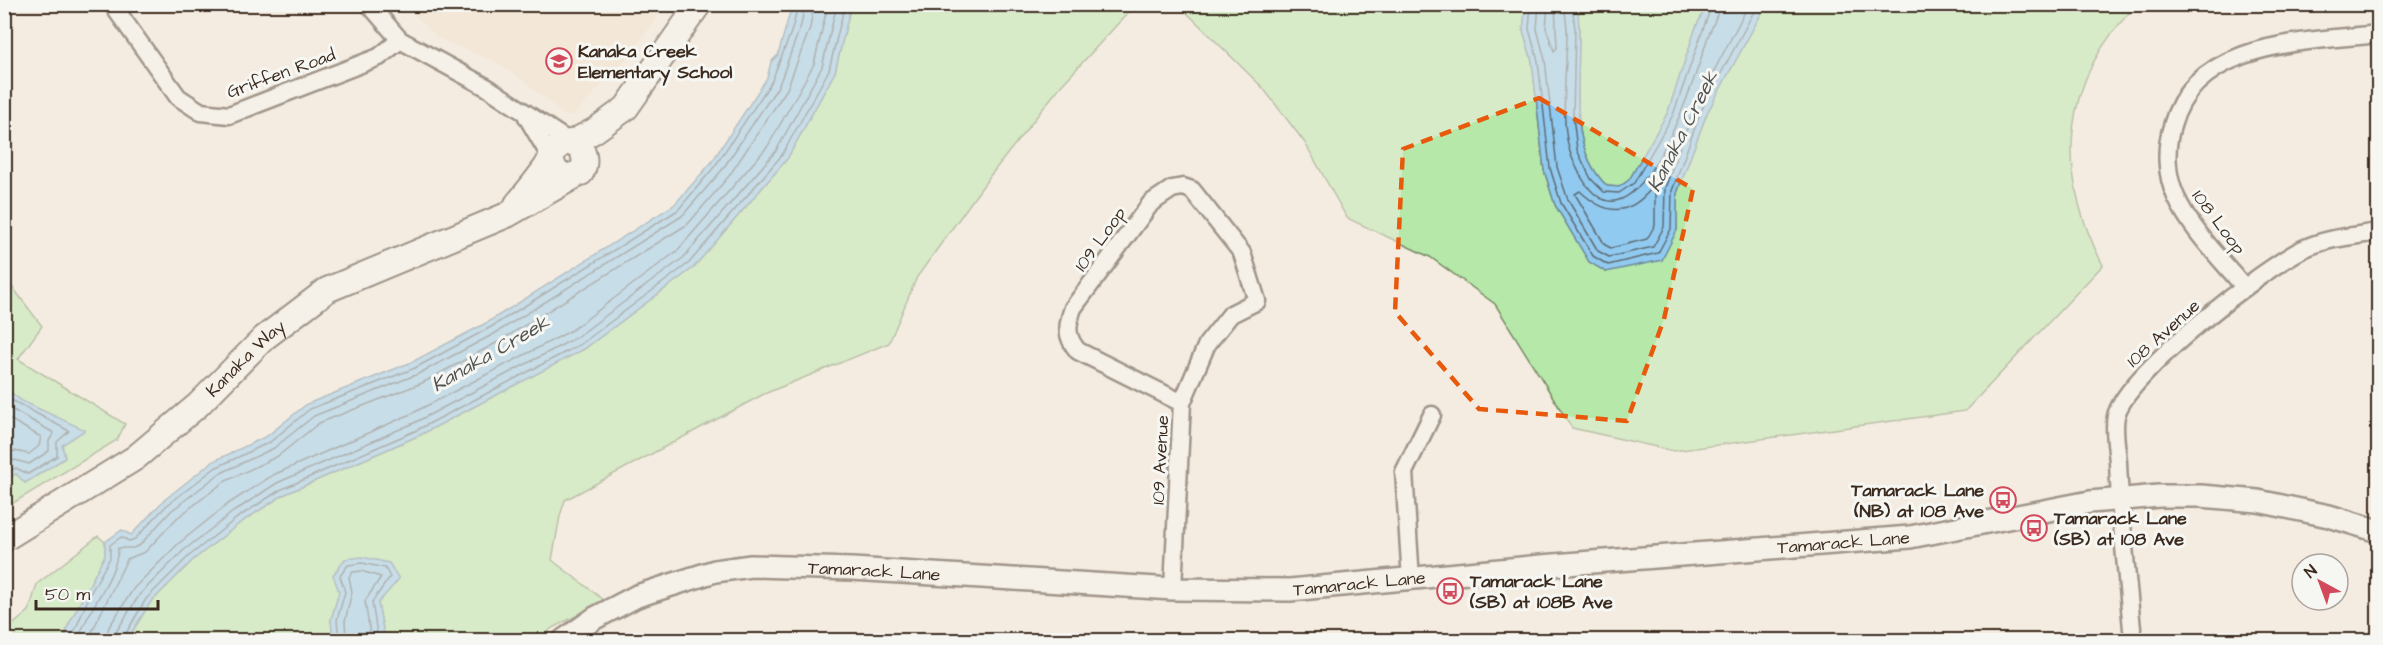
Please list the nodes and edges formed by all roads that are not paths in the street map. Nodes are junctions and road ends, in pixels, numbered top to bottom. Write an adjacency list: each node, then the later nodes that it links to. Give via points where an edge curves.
1 (112, 4): 5 (street, Griffen Road, via 178,97 201,112 229,115 379,57)
2 (369, 4): 5 (street)
3 (699, 4): 6 (main road, Kanaka Way)
4 (2379, 34): 13 (street, 108 Loop, via 2257,50 2235,57 2202,78 2181,104 2170,131 2167,160 2175,196)
5 (400, 40): 7 (street, via 488,88)
6 (621, 114): 8 (main road, Kanaka Way); 10 (main road, Kanaka Way, via 615,131)
7 (527, 116): 8 (street); 9 (street)
8 (571, 143): 9 (main road, via 557,148); 10 (main road, via 584,152)
9 (551, 158): 10 (main road, via 560,175); 11 (main road, Kanaka Way)
10 (579, 171): 11 (main road, Kanaka Way)
11 (507, 215): 19 (main road, Kanaka Way, via 327,290 264,338 198,405 135,458)
12 (2379, 232): 13 (street, via 2306,247)
13 (2245, 288): 17 (street, 108 Avenue, via 2148,369 2130,391 2116,416)
14 (1262, 304): 15 (street, 109 Avenue, via 1232,314 1207,344); 15 (street, 109 Loop, via 1242,253 1192,190 1172,189 1151,203 1073,308 1067,326 1070,341 1078,351)
15 (1182, 403): 21 (street, 109 Avenue)
16 (1432, 415): 20 (street, via 1404,472)
17 (2119, 498): 18 (street, Tamarack Lane, via 2201,495 2251,500); 20 (street, Tamarack Lane, via 1910,537); 22 (street, 108 Avenue)
18 (2379, 531)
19 (4, 538)
20 (1412, 580): 21 (street, Tamarack Lane, via 1290,590)
21 (1173, 589): 23 (street, Tamarack Lane, via 852,568 751,566 715,571 637,596)
22 (2132, 629)
23 (564, 640)

